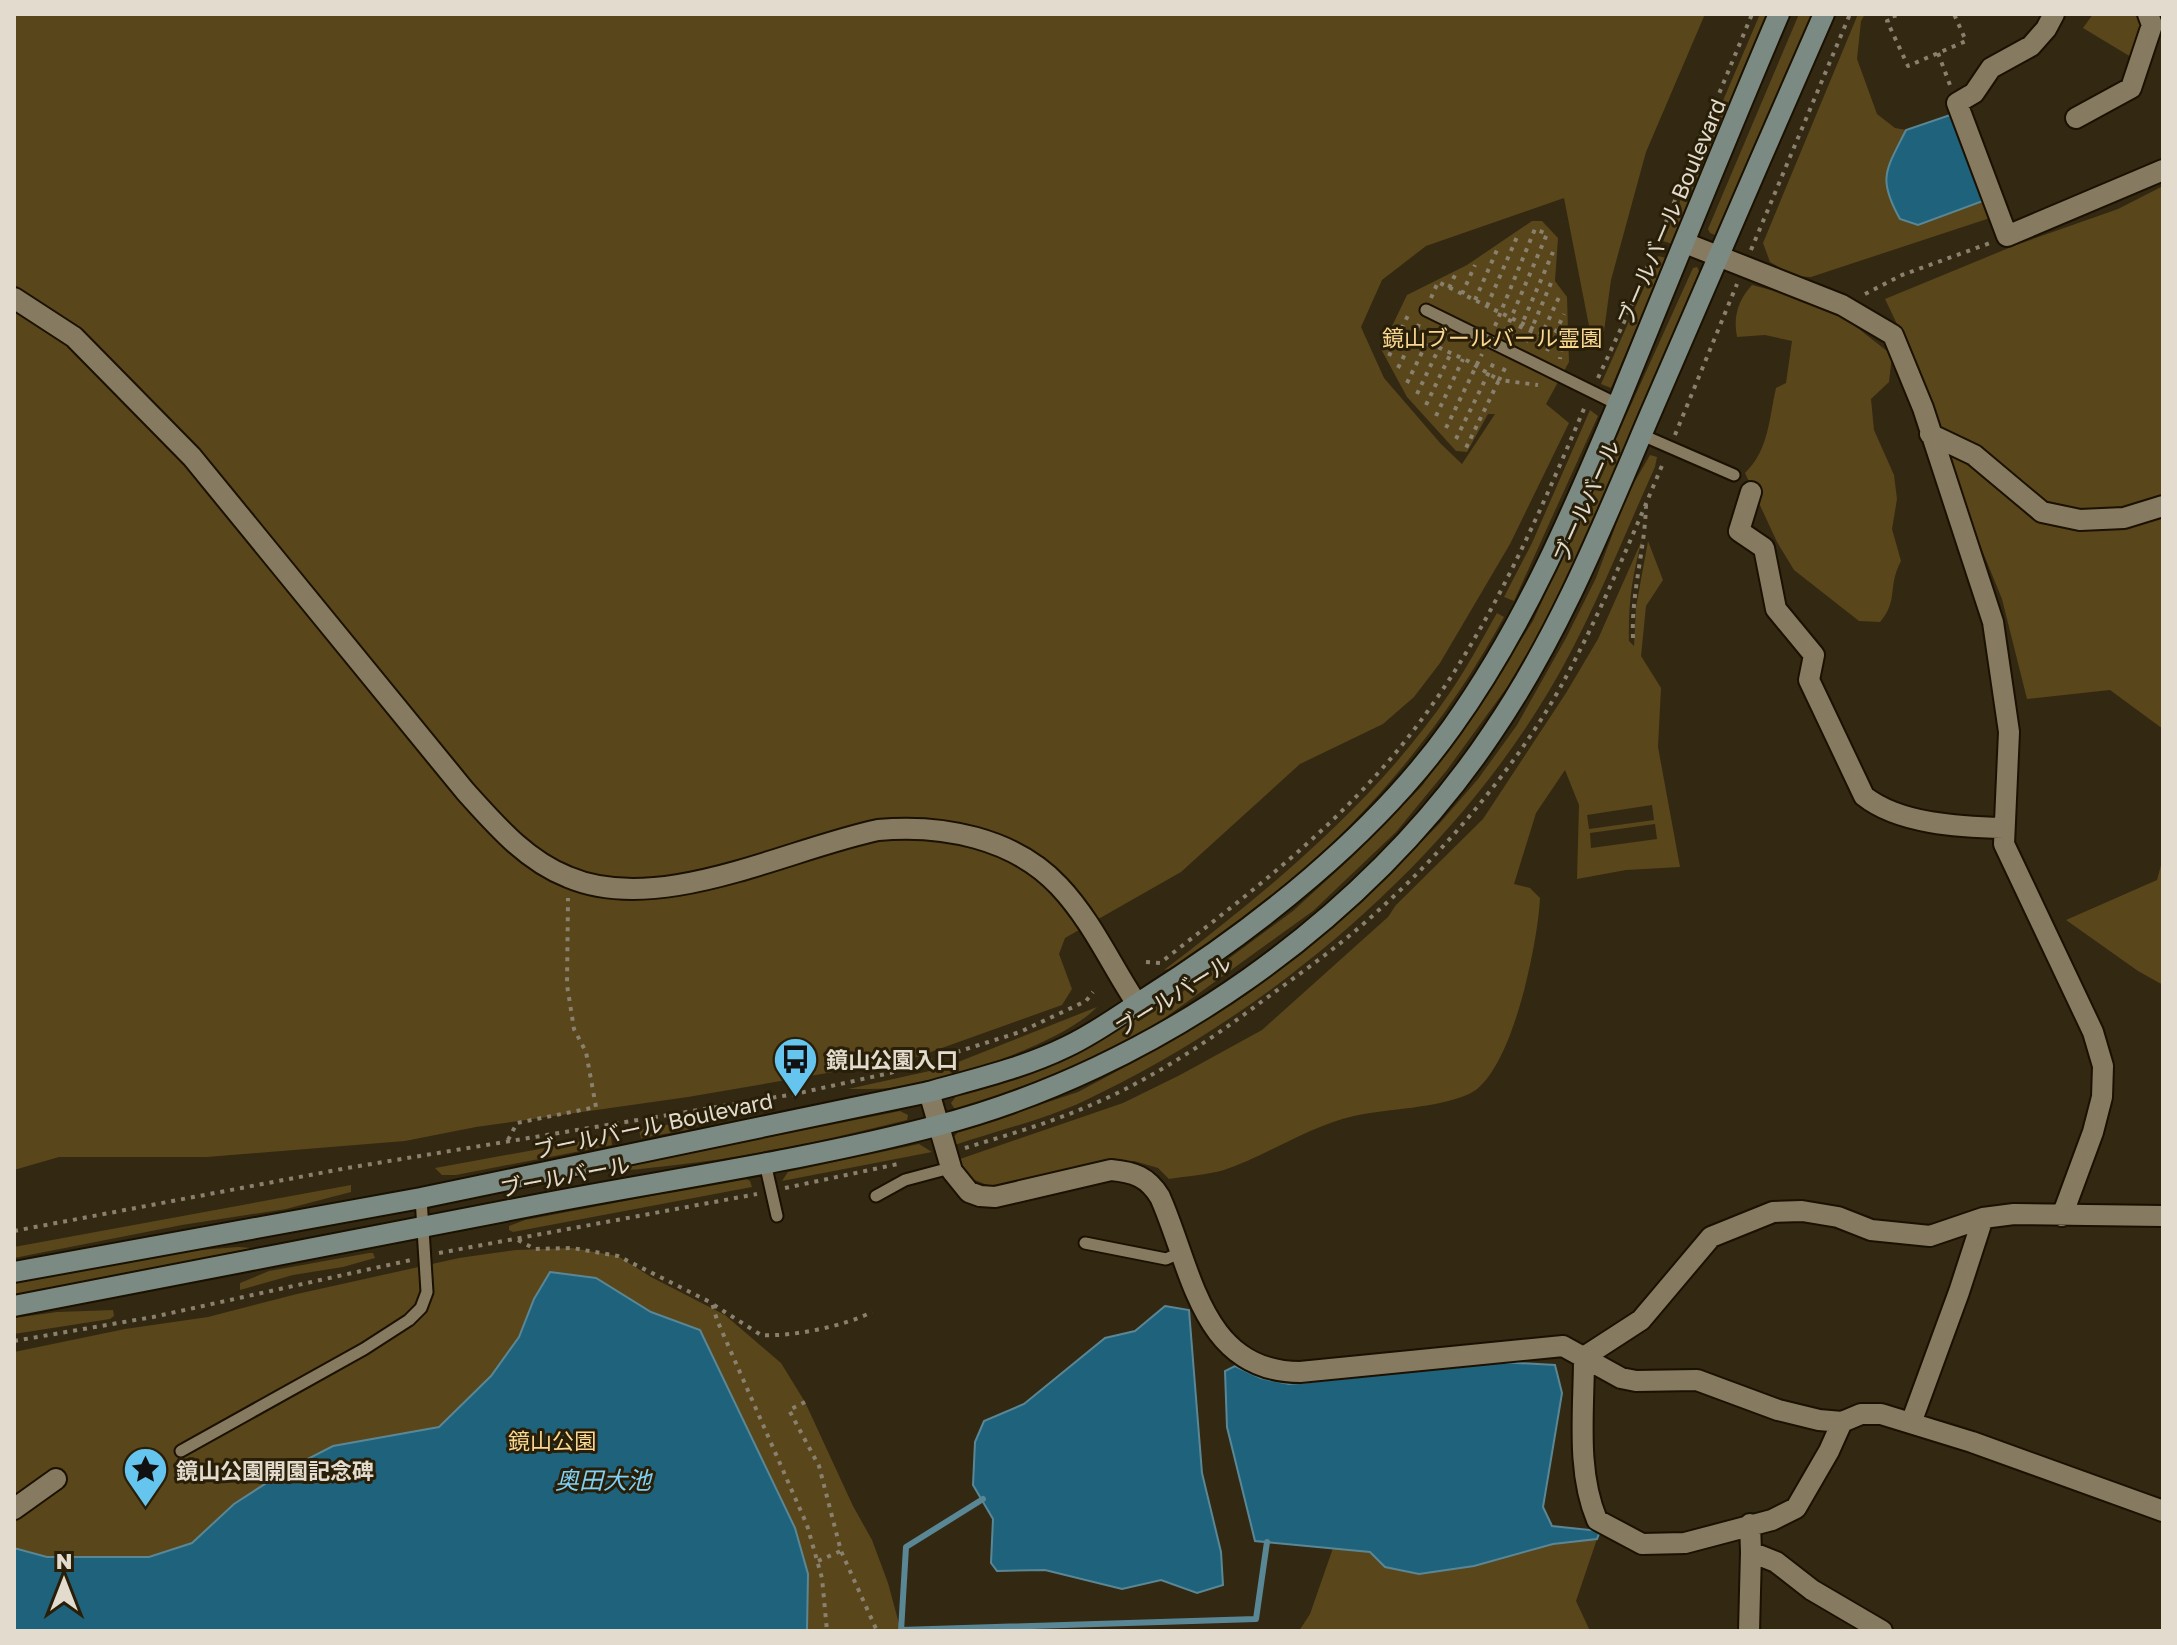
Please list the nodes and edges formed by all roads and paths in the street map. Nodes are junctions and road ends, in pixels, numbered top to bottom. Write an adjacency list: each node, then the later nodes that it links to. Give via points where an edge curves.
1 (1752, 14): 59 (path)
2 (1779, 14): 15 (street, ブールバール Boulevard)
3 (1824, 14): 18 (street, ブールバール)
4 (1850, 14): 20 (path)
5 (1894, 14): 9 (path, via 1887,21 1908,66)
6 (1954, 14): 9 (path, via 1966,41)
7 (2054, 14): 10 (street, via 2031,46 1991,68 1974,93)
8 (2148, 14): 11 (street, via 2152,25 2131,88)
9 (1938, 53): 10 (path)
10 (1957, 103): 13 (street)
11 (2076, 118)
12 (2163, 170): 13 (street)
13 (2007, 236): 28 (path, via 1902,275)
14 (1517, 237): 31 (path, via 1490,307)
15 (1685, 243): 18 (street); 61 (street, ブールバール Boulevard)
16 (1497, 250): 27 (path)
17 (1553, 252): 34 (path)
18 (1718, 258): 20 (street); 66 (street, ブールバール)
19 (1475, 265): 24 (path)
20 (1744, 266): 28 (street); 68 (path)
21 (1455, 275): 23 (path)
22 (1551, 283): 36 (path)
23 (1449, 288)
24 (1462, 294)
25 (1560, 295): 37 (path)
26 (14, 298): 79 (street, via 74,337 192,457 465,791 506,837 544,865 592,885 636,890 713,876 878,830 952,831 1009,851 1059,886 1094,931)
27 (1475, 300)
28 (1842, 305): 65 (street, via 1893,335)
29 (1411, 309): 50 (path)
30 (1426, 310): 59 (lane)
31 (1500, 312): 33 (path); 33 (path, via 1535,229 1547,234); 35 (path)
32 (1564, 314): 42 (path)
33 (1511, 317): 34 (path); 39 (path)
34 (1522, 323): 36 (path); 41 (path)
35 (1494, 328)
36 (1532, 328): 37 (path); 44 (path)
37 (1542, 333): 42 (path); 45 (path)
38 (1564, 333): 42 (path, via 1561,342)
39 (1504, 334)
40 (1414, 336): 53 (path)
41 (1516, 338)
42 (1553, 338): 49 (path)
43 (1427, 342): 57 (path)
44 (1526, 342)
45 (1536, 347)
46 (1439, 348): 60 (path)
47 (1451, 353): 62 (path)
48 (1482, 353): 52 (path)
49 (1546, 354)
50 (1389, 356)
51 (1494, 362): 55 (path)
52 (1476, 366): 55 (path); 63 (path, via 1465,360); 64 (path)
53 (1398, 368)
54 (1505, 368): 56 (path)
55 (1488, 373): 56 (path); 67 (path)
56 (1499, 380): 58 (path); 69 (path)
57 (1407, 383)
58 (1533, 384)
59 (1592, 392): 61 (lane); 77 (path, via 1514,566 1444,690 1380,771 1303,850 1160,963)
60 (1417, 394)
61 (1617, 404): 79 (street, ブールバール Boulevard, via 1566,526 1503,648 1451,728 1395,796 1331,859 1272,909)
62 (1426, 405)
63 (1436, 416)
64 (1446, 428)
65 (1930, 434): 73 (street, via 1974,455 2042,512 2080,520 2124,518); 75 (street, via 1993,622 2009,732)
66 (1642, 435): 68 (lane); 81 (street, ブールバール, via 1559,620 1494,731 1450,793 1346,899 1283,952 1152,1040 1081,1075)
67 (1456, 439)
68 (1670, 447): 70 (lane); 72 (path)
69 (1462, 450)
70 (1734, 475)
71 (1751, 492): 75 (street, via 1739,531 1764,548 1776,609 1814,655 1809,680 1864,796 1878,806 1940,824)
72 (1646, 503): 74 (path); 83 (path, via 1566,678 1523,746 1436,854 1381,909 1257,1005 1164,1067 1094,1104)
73 (2163, 506)
74 (1633, 638)
75 (2004, 828): 90 (street, via 2004,844 2093,1032 2103,1066 2093,1132)
76 (568, 893): 82 (path, via 567,985 596,1107 517,1123)
77 (1146, 962)
78 (1093, 992): 82 (path, via 1086,1001 1020,1032 890,1073 795,1094)
79 (1137, 1004): 80 (street, ブールバール Boulevard, via 1067,1047)
80 (929, 1092): 81 (street); 88 (street, ブールバール Boulevard)
81 (938, 1126): 83 (street); 84 (street, ブールバール)
82 (508, 1140): 94 (path)
83 (948, 1160): 87 (lane); 97 (street, via 960,1184 980,1196 1111,1170 1143,1177 1160,1197)
84 (765, 1163): 86 (lane); 93 (street, ブールバール)
85 (903, 1163): 86 (path)
86 (771, 1191): 89 (lane); 95 (path)
87 (876, 1196)
88 (421, 1198): 93 (lane); 99 (street, ブールバール Boulevard)
89 (777, 1216)
90 (2062, 1216): 91 (street); 92 (street)
91 (2163, 1216)
92 (1983, 1218): 104 (street, via 1930,1236 1871,1230 1802,1211 1744,1221 1711,1237 1641,1320); 107 (street)
93 (423, 1229): 98 (lane); 101 (street, ブールバール)
94 (14, 1231)
95 (516, 1239): 98 (path); 100 (path, via 535,1249 572,1248 618,1256)
96 (1085, 1243): 97 (lane, via 1166,1259)
97 (1182, 1252): 104 (street, via 1209,1320 1225,1343 1251,1362 1281,1372 1563,1346)
98 (426, 1256): 103 (path, via 267,1294); 108 (lane, via 427,1292 409,1320)
99 (14, 1272)
100 (712, 1303): 102 (path, via 761,1335 859,1319); 115 (path)
101 (14, 1306)
102 (872, 1312)
103 (14, 1341)
104 (1584, 1357): 106 (street, via 1621,1378 1697,1380 1778,1410); 112 (street, via 1586,1485 1597,1520 1642,1544 1685,1543)
105 (805, 1402): 113 (path, via 789,1410 819,1466)
106 (1842, 1422): 107 (street, via 1861,1414 1881,1414); 112 (street, via 1796,1508)
107 (1911, 1423): 111 (street)
108 (181, 1451)
109 (56, 1479): 110 (street)
110 (14, 1509)
111 (2163, 1511)
112 (1750, 1524): 114 (street)
113 (841, 1551): 115 (path); 117 (path)
114 (1751, 1552): 118 (street); 119 (street, via 1776,1562)
115 (818, 1561): 116 (path)
116 (827, 1631)
117 (877, 1631)
118 (1749, 1631)
119 (1882, 1631)

